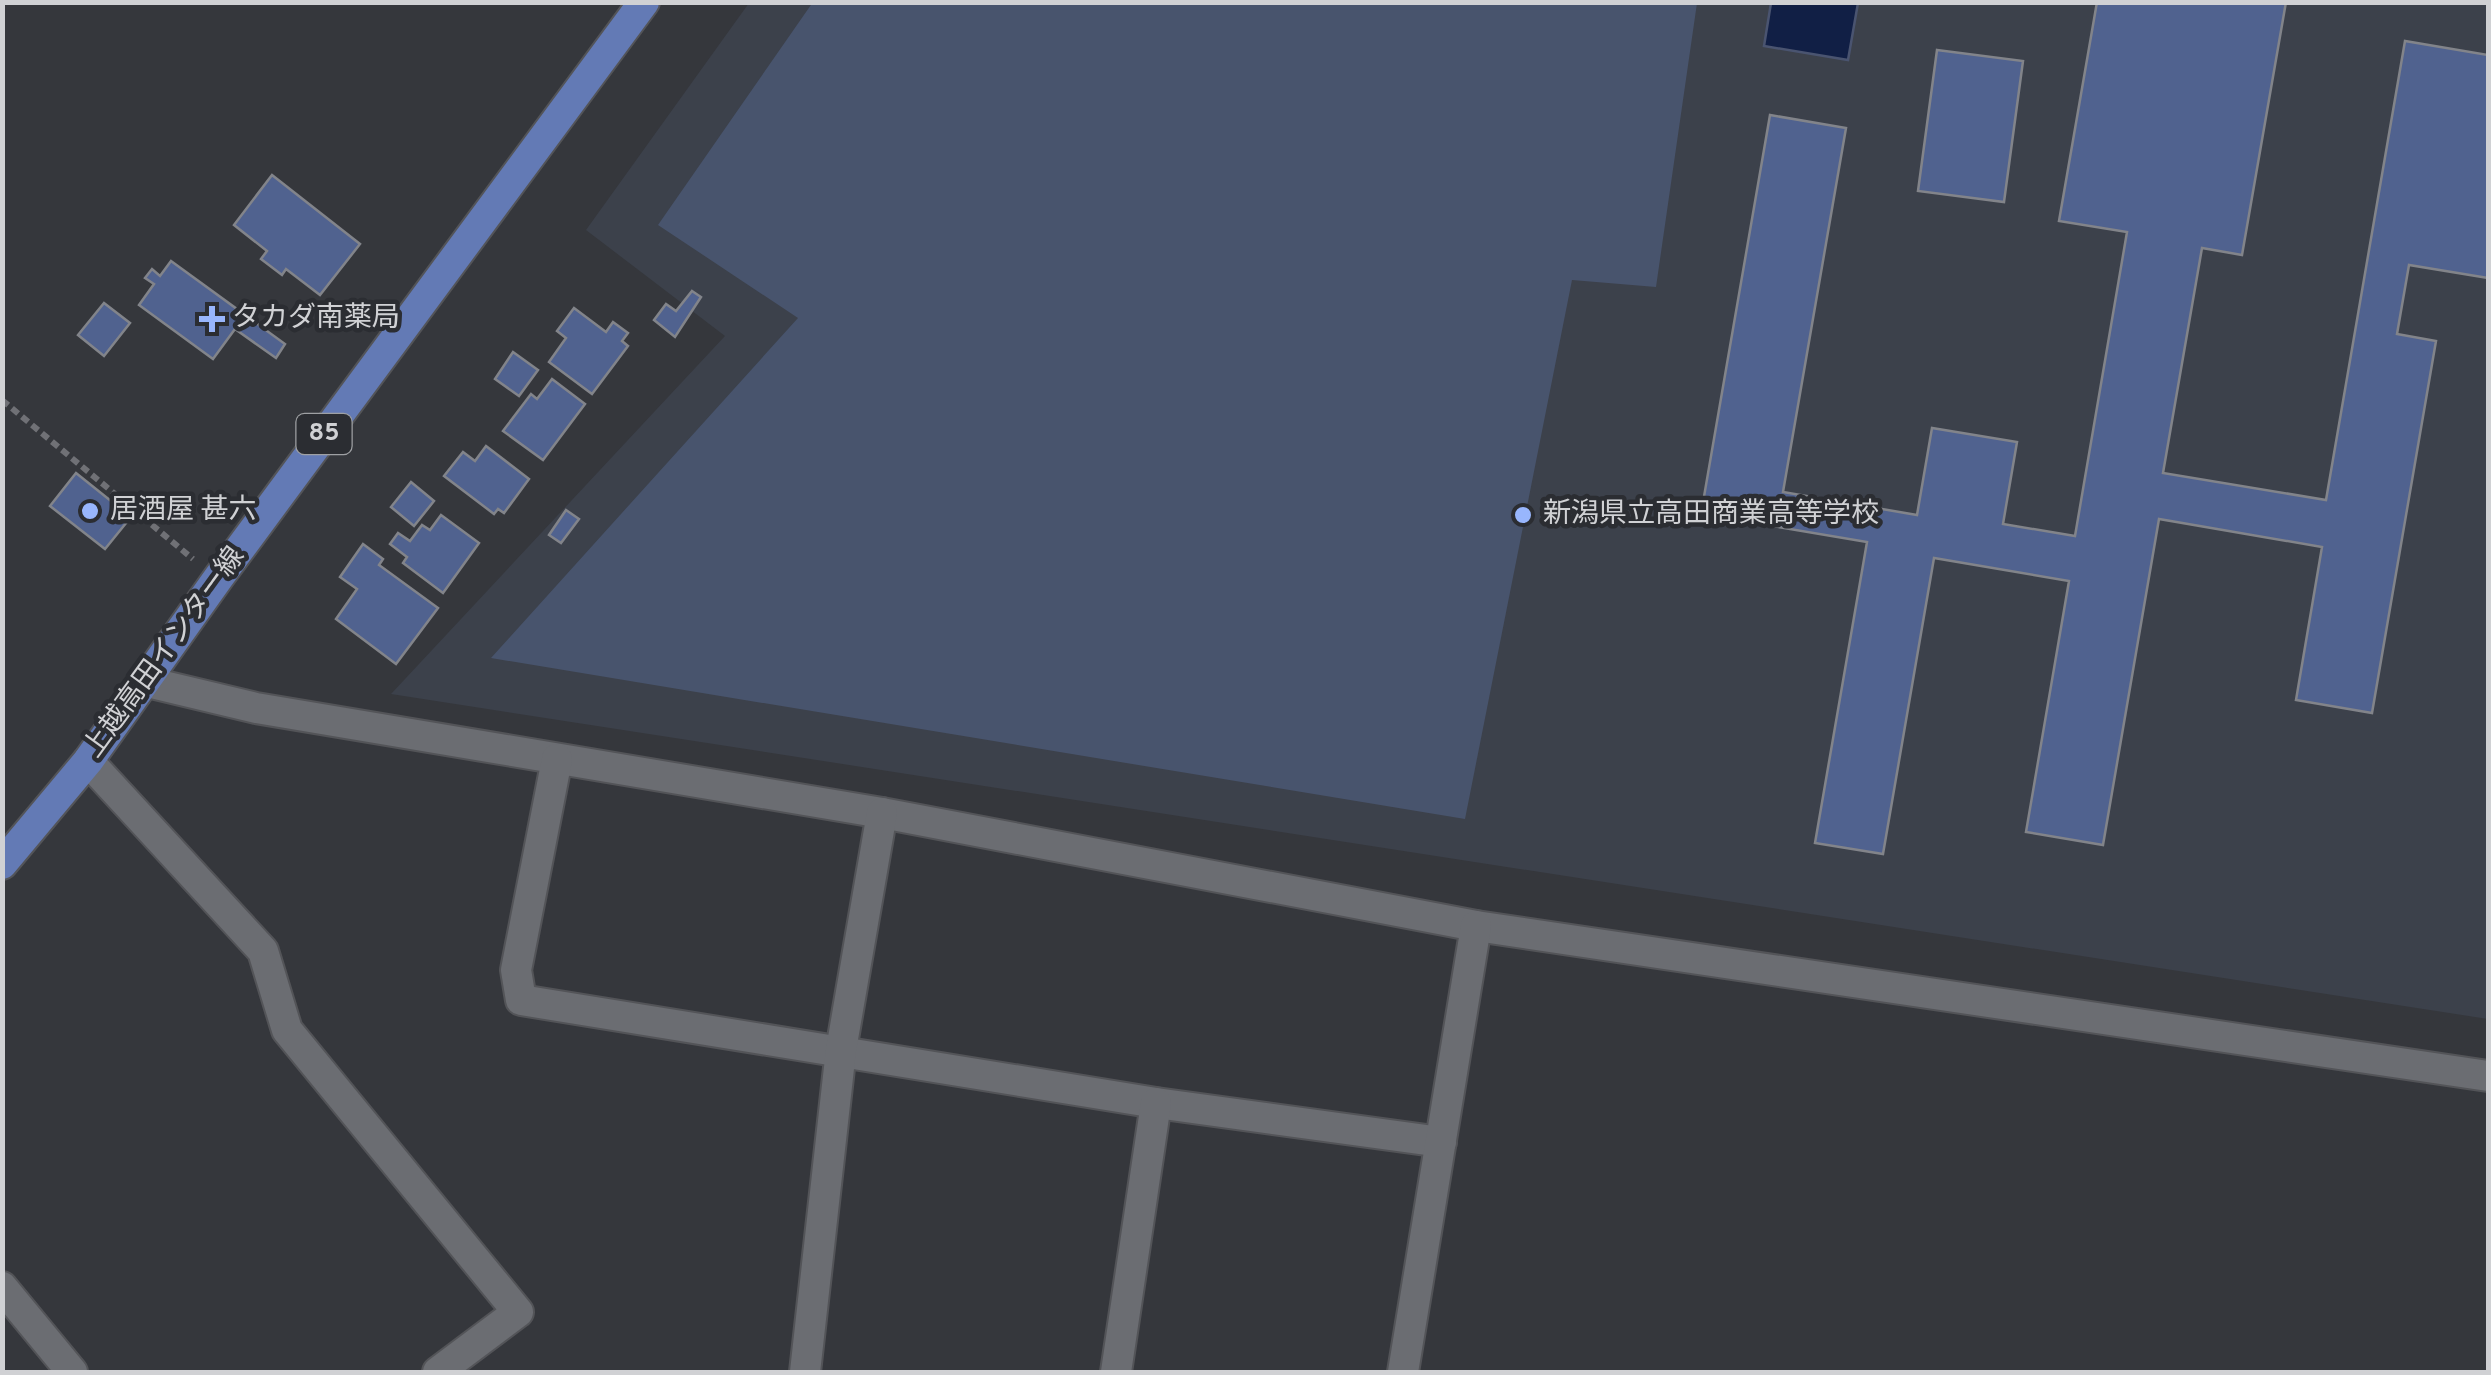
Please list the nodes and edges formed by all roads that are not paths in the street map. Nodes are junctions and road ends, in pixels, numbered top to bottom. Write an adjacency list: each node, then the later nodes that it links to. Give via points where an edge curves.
1 (644, 2): 2 (main road, 上越高田インター線 / 85)
2 (143, 681): 3 (street, via 256,708); 4 (main road, 上越高田インター線 / 85)
3 (558, 760): 5 (street); 8 (street, via 516,970 520,1000)
4 (88, 761): 6 (main road, 上越高田インター線 / 85); 14 (street, via 263,951 287,1030 518,1312)
5 (882, 813): 7 (street); 8 (street)
6 (2, 864)
7 (1476, 926): 9 (street); 11 (street)
8 (841, 1050): 10 (street); 15 (street)
9 (2488, 1076)
10 (1156, 1103): 11 (street); 16 (street)
11 (1441, 1142): 17 (street)
12 (2, 1287): 13 (street)
13 (72, 1372)
14 (438, 1372)
15 (804, 1372)
16 (1116, 1372)
17 (1403, 1372)

